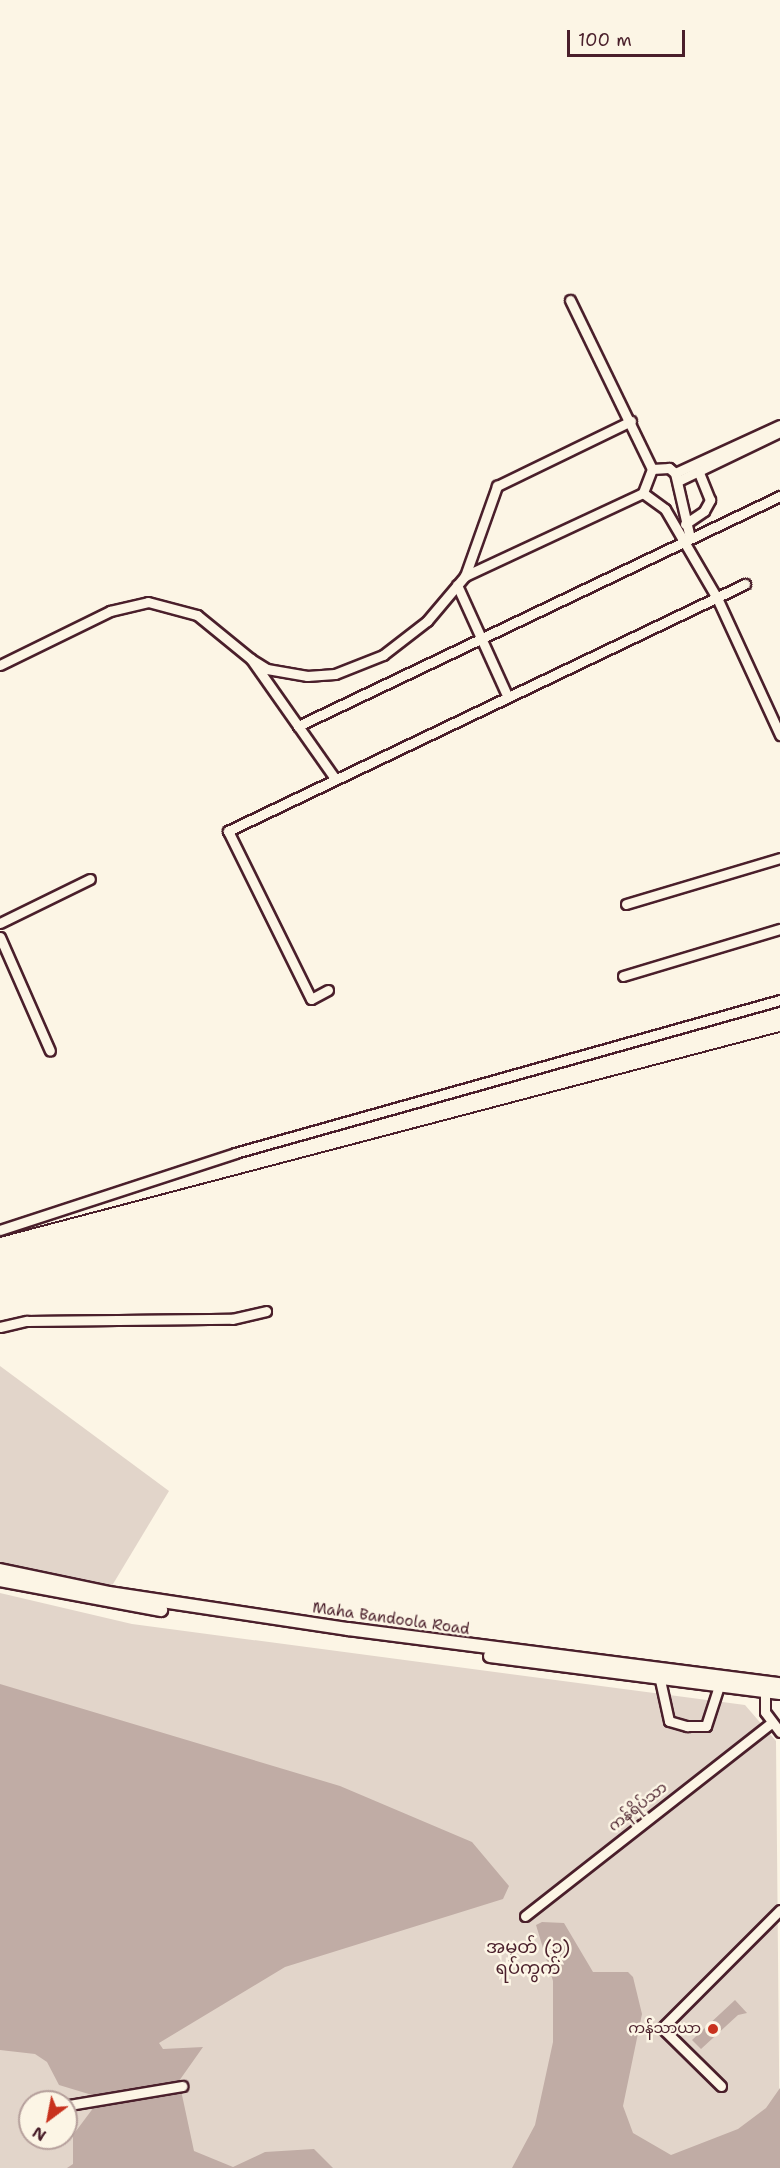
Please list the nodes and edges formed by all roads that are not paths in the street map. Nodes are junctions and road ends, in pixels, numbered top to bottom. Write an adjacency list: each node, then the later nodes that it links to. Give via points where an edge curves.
1 (570, 300): 2 (street)
2 (630, 421): 5 (street); 12 (street, via 497,486)
3 (780, 425): 7 (street)
4 (780, 432): 6 (street)
5 (652, 469): 7 (street, via 669,468); 8 (street)
6 (698, 471): 7 (street); 10 (street, via 710,500 704,511)
7 (677, 477): 10 (street)
8 (643, 492): 11 (street, via 665,509); 12 (street)
9 (780, 496): 11 (street)
10 (685, 524): 11 (street)
11 (687, 540): 15 (street); 16 (street)
12 (465, 576): 14 (street)
13 (745, 584): 15 (street)
14 (457, 585): 16 (street); 17 (street, via 420,628 363,665 335,674 296,675)
15 (717, 598): 19 (street); 21 (street)
16 (481, 639): 19 (street); 20 (street)
17 (251, 659): 18 (street, via 197,615 148,602 110,611); 20 (street)
18 (0, 665)
19 (507, 695): 22 (street)
20 (298, 726): 22 (street)
21 (780, 735)
22 (334, 777): 30 (street, via 228,831 310,999)
23 (780, 858): 25 (street)
24 (90, 879): 26 (street)
25 (626, 904)
26 (0, 923)
27 (780, 929): 29 (street)
28 (0, 937): 32 (street)
29 (623, 976)
30 (328, 990)
31 (780, 1000): 33 (street, via 235,1153)
32 (50, 1051)
33 (0, 1230)
34 (266, 1311): 35 (street, via 232,1318 27,1322)
35 (0, 1327)
36 (0, 1570): 41 (main road, Maha Bandoola Road, via 132,1597)
37 (0, 1580): 38 (main road, Maha Bandoola Road, via 110,1602)
38 (660, 1680): 40 (main road, Maha Bandoola Road); 40 (street, via 669,1721 687,1726 706,1726)
39 (780, 1684): 41 (main road, Maha Bandoola Road)
40 (718, 1688): 41 (main road, Maha Bandoola Road)
41 (765, 1689): 42 (main road, Maha Bandoola Road); 43 (street)
42 (780, 1693)
43 (771, 1723): 44 (street); 46 (street, ကန်ရိပ်သာ)
44 (780, 1731)
45 (780, 1911): 48 (street, via 662,2028)
46 (525, 1916)
47 (182, 2086): 49 (street)
48 (721, 2086)
49 (78, 2103)

